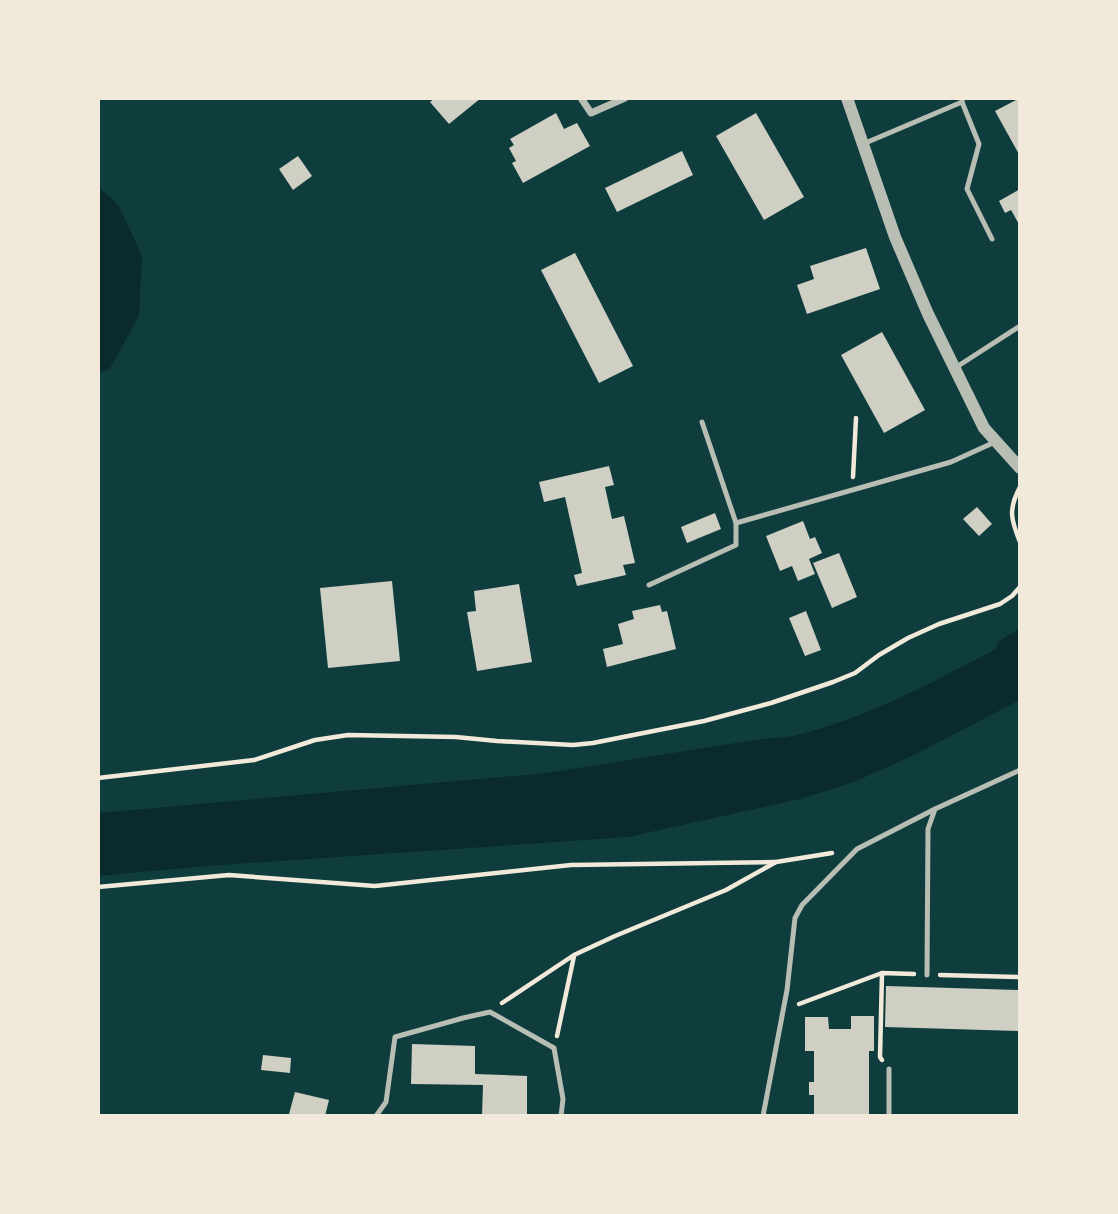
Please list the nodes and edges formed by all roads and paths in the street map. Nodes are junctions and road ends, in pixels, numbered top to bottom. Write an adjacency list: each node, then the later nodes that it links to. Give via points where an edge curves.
1 (580, 98): 2 (street, via 592,113)
2 (625, 98)
3 (847, 98): 5 (street)
4 (962, 100): 5 (lane); 6 (lane, via 979,144 967,189)
5 (863, 144): 8 (street, via 895,237)
6 (992, 239)
7 (1020, 326): 8 (lane)
8 (954, 368): 11 (street)
9 (856, 418): 14 (path)
10 (702, 422): 15 (lane)
11 (995, 442): 12 (street); 14 (lane, via 951,462)
12 (1020, 468)
13 (1020, 487): 16 (path, via 1011,513)
14 (853, 489): 15 (lane)
15 (736, 523): 17 (lane, via 736,545)
16 (1020, 542)
17 (649, 584)
18 (1020, 587): 20 (path, via 1000,604 908,638 855,673 704,721 573,745 348,735 315,740 254,760)
19 (1020, 769): 21 (lane)
20 (98, 779)
21 (935, 809): 22 (lane); 27 (lane, via 928,829)
22 (857, 849): 23 (path); 29 (lane, via 794,918)
23 (776, 862): 24 (path, via 571,864 375,886 229,875); 25 (path, via 726,890)
24 (98, 887)
25 (574, 955): 30 (path); 31 (path)
26 (882, 974): 27 (path); 29 (path); 32 (path, via 880,1057)
27 (927, 975): 28 (path)
28 (1020, 977)
29 (783, 1010): 35 (lane)
30 (490, 1012): 31 (lane); 33 (lane, via 395,1037 386,1102)
31 (554, 1048): 34 (lane)
32 (889, 1069): 36 (lane)
33 (376, 1116)
34 (561, 1116)
35 (763, 1116)
36 (889, 1116)

